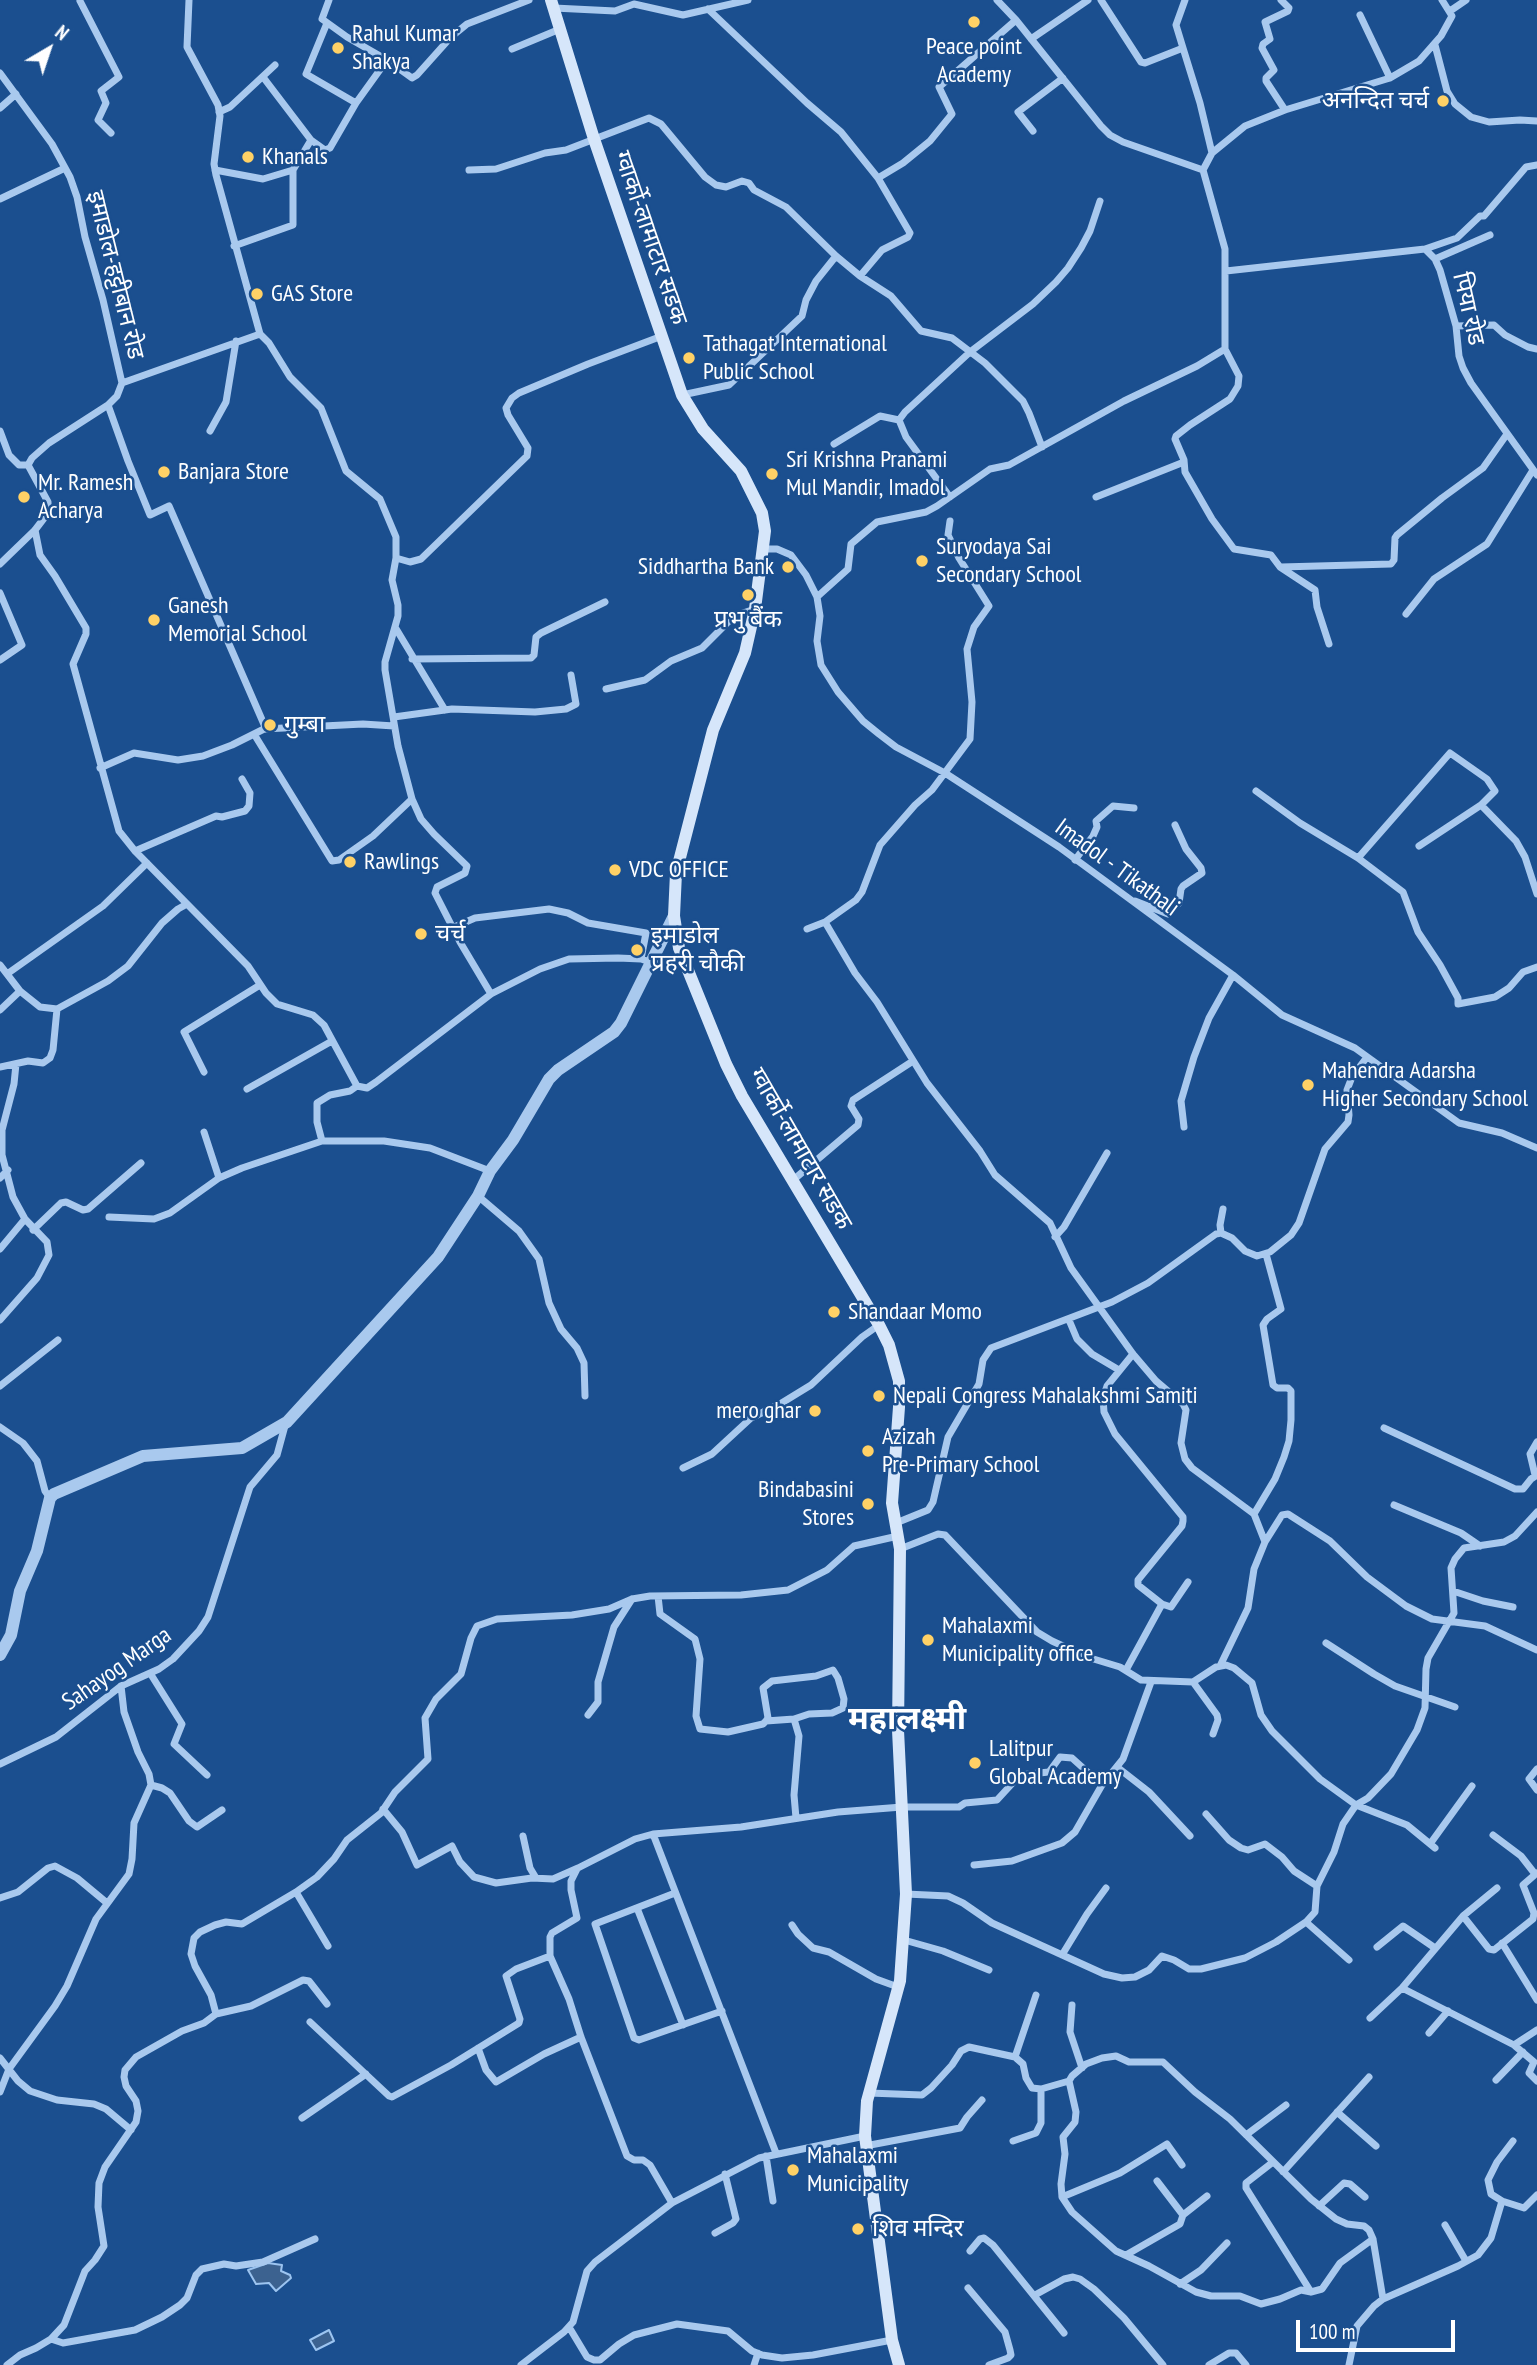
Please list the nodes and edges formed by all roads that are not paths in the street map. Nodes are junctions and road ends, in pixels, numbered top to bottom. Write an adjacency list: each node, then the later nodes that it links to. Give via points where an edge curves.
1 (81, 0): 39 (street, via 119,77 101,91 106,103 98,120)
2 (189, 0): 36 (street, via 187,47)
3 (328, 0): 20 (street, via 321,16)
4 (529, 0): 26 (street, via 467,24 415,77)
5 (654, 0): 15 (street)
6 (748, 0): 16 (street)
7 (997, 0): 19 (street)
8 (1088, 0): 22 (street)
9 (1101, 0): 24 (street, via 1142,62)
10 (1185, 0): 24 (street, via 1176,24)
11 (1281, 0): 35 (street, via 1288,11 1265,22 1270,38 1262,48 1274,70 1266,81)
12 (1442, 0): 17 (street)
13 (1466, 0): 17 (street)
14 (553, 4): 15 (street, via 615,11 634,5); 21 (main road, ग्वार्को-लामाटार सडक)
15 (647, 8): 16 (street, via 683,15)
16 (708, 9): 49 (street, via 841,132)
17 (1450, 11): 23 (street, via 1452,16)
18 (1360, 15): 31 (street)
19 (1016, 20): 22 (street); 49 (street, via 939,87 953,114 944,125 903,163)
20 (327, 23): 26 (street); 33 (street, via 306,74)
21 (561, 29): 25 (street); 40 (main road, ग्वार्को-लामाटार सडक)
22 (1031, 39): 30 (street)
23 (1435, 45): 31 (street); 37 (street, via 1447,91 1471,117 1489,122)
24 (1183, 48): 42 (street)
25 (512, 49)
26 (387, 60): 33 (street)
27 (275, 65): 29 (street)
28 (0, 73): 32 (street, इमाडोल-हट्टीबान रोड)
29 (263, 77): 36 (street); 41 (street)
30 (1063, 78): 38 (street, via 1018,112); 48 (street, via 1110,135)
31 (1390, 78): 35 (street)
32 (16, 94): 34 (street); 44 (street, इमाडोल-हट्टीबान रोड)
33 (356, 103): 41 (street, via 330,148 321,149)
34 (0, 108)
35 (1285, 110): 42 (street, via 1245,127)
36 (219, 112): 45 (street)
37 (1537, 121)
38 (1033, 131)
39 (111, 133)
40 (594, 139): 47 (street, via 496,169); 55 (street, via 649,118 661,124 705,177 726,187 749,183 786,207); 61 (main road, ग्वार्को-लामाटार सडक)
41 (310, 140): 46 (street)
42 (1212, 153): 48 (street)
43 (1537, 165): 54 (street, via 1526,167 1484,216 1457,238)
44 (65, 168): 50 (street); 66 (street, इमाडोल-हट्टीबान रोड, via 77,197)
45 (215, 170): 46 (street, via 263,179); 53 (street)
46 (293, 170): 53 (street, via 293,225)
47 (469, 170)
48 (1203, 170): 57 (street, via 1225,249)
49 (878, 178): 58 (street, via 910,236 882,250)
50 (2, 195)
51 (1100, 201): 65 (street, via 1090,231 1068,268 1033,304)
52 (1490, 235): 56 (street)
53 (234, 246): 60 (street)
54 (1425, 249): 56 (street, पिया रोड); 57 (street, पिया रोड)
55 (836, 256): 58 (street); 67 (street, via 816,281 802,316 729,385)
56 (1435, 259): 59 (street, पिया रोड)
57 (1226, 271): 63 (street)
58 (860, 276): 65 (street, via 891,296 921,331 952,338)
59 (1456, 326): 64 (street, via 1494,325); 72 (street, पिया रोड, via 1459,356 1471,383)
60 (260, 334): 62 (street); 83 (street, via 290,377 321,408 346,471 380,499 396,537)
61 (662, 336): 67 (main road, ग्वार्को-लामाटार सडक); 83 (street, via 512,398 506,408 528,448 527,456 421,559)
62 (236, 341): 66 (street); 70 (street, via 226,402)
63 (1225, 349): 74 (street); 75 (street, via 1239,376 1238,386 1230,399 1176,436)
64 (1537, 349)
65 (970, 352): 69 (street); 74 (street, via 1023,401)
66 (122, 383): 68 (street, इमाडोल-हट्टीबान रोड)
67 (682, 395): 82 (main road, ग्वार्को-लामाटार सडक, via 703,429 741,471 762,513)
68 (108, 405): 76 (street, इमाडोल-हट्टीबान रोड, via 49,443); 99 (street, via 150,515 169,506)
69 (899, 420): 73 (street, via 880,416); 78 (street, via 906,437)
70 (210, 431)
71 (0, 432): 76 (street, via 9,455 19,465)
72 (1507, 433): 77 (street, पिया रोड); 85 (street, via 1483,468 1395,538 1391,564)
73 (834, 444)
74 (1042, 447): 78 (street, via 990,469)
75 (1184, 462): 79 (street); 85 (street, via 1192,486 1234,549 1271,555)
76 (28, 466): 81 (street, via 48,502 48,513)
77 (1535, 472): 90 (street, via 1487,544 1434,579)
78 (950, 497): 87 (street, via 926,512 877,522 866,529 851,544 848,569)
79 (1096, 498)
80 (950, 522): 102 (street, via 948,535 989,606 974,627 967,649 970,739)
81 (35, 530): 84 (street); 101 (street, via 40,555 86,628 73,664)
82 (762, 549): 87 (street, Imadol - Tikathali, via 791,555); 89 (main road, ग्वार्को-लामाटार सडक)
83 (396, 558): 91 (street)
84 (0, 564)
85 (1280, 567): 92 (street, via 1315,590)
86 (0, 593): 94 (street, via 22,645)
87 (817, 597): 102 (street, Imadol - Tikathali, via 818,653 828,679 879,734)
88 (604, 602): 93 (street, via 541,633 531,658)
89 (755, 609): 96 (street, via 734,616 702,648 671,661 645,680); 117 (main road, ग्वार्को-लामाटार सडक, via 746,653 713,730 699,778 676,873)
90 (1406, 614)
91 (395, 627): 93 (street); 98 (street, via 385,662)
92 (1329, 645)
93 (412, 659): 97 (street)
94 (0, 660)
95 (571, 675): 97 (street, via 577,702 566,709)
96 (607, 689)
97 (445, 710): 98 (street)
98 (394, 722): 99 (street); 105 (street)
99 (266, 729): 100 (street)
100 (254, 734): 101 (street, via 203,756 178,760 134,753); 105 (street, via 332,861 373,836)
101 (100, 768): 110 (street, via 119,831)
102 (945, 773): 112 (street, Imadol - Tikathali); 118 (street, via 880,845 859,897)
103 (242, 779): 110 (street, via 250,793 245,811 216,816)
104 (1256, 791): 111 (street)
105 (412, 799): 119 (street, via 421,819 467,866 464,873 435,890)
106 (1481, 805): 109 (street); 111 (street, via 1495,791 1487,779 1450,753); 114 (street, via 1516,841)
107 (1134, 808): 112 (street, via 1113,806 1096,821 1093,836)
108 (1175, 825): 115 (street, via 1202,873 1183,886 1179,903 1168,914)
109 (1419, 846)
110 (135, 851): 113 (street)
111 (1358, 858): 123 (street, via 1403,892 1418,932 1458,1004 1495,997 1523,972)
112 (1075, 860): 115 (street, Imadol - Tikathali)
113 (147, 863): 116 (street); 124 (street, via 103,906)
114 (1537, 894)
115 (1128, 899): 125 (street, Imadol - Tikathali)
116 (187, 904): 126 (street, via 248,966); 129 (street, via 162,923 128,966)
117 (674, 916): 121 (street); 150 (main road, ग्वार्को-लामाटार सडक, via 679,948 726,1064)
118 (825, 922): 120 (street); 133 (street)
119 (452, 928): 121 (street, via 475,918 549,909 589,923 646,933); 128 (street)
120 (807, 929)
121 (646, 961): 128 (street, via 569,959); 147 (street, via 621,1023 549,1079)
122 (0, 965): 124 (street)
123 (1537, 967)
124 (7, 974): 127 (street)
125 (1233, 975): 132 (street, Imadol - Tikathali, via 1282,1015); 139 (street, via 1194,1057 1181,1101)
126 (260, 985): 131 (street, via 276,1004 313,1014); 136 (street, via 184,1032)
127 (20, 991): 129 (street, via 40,1007); 130 (street)
128 (491, 994): 137 (street, via 376,1082)
129 (57, 1009): 134 (street, via 50,1058 43,1063)
130 (0, 1010)
131 (332, 1041): 137 (street); 138 (street)
132 (1367, 1057): 143 (street, Imadol - Tikathali, via 1459,1123 1502,1133); 159 (street, via 1347,1090 1348,1122 1325,1149 1299,1223)
133 (913, 1061): 150 (street, via 853,1100 858,1125); 157 (street, via 995,1175 1050,1223)
134 (16, 1064): 135 (street); 140 (street)
135 (0, 1067)
136 (204, 1072)
137 (357, 1086): 142 (street, via 317,1103)
138 (247, 1088)
139 (1184, 1128)
140 (1, 1130): 146 (street)
141 (204, 1132): 149 (street)
142 (322, 1142): 147 (street, via 384,1141 430,1148); 149 (street)
143 (1537, 1149)
144 (1107, 1153): 157 (street)
145 (141, 1163): 155 (street, via 88,1209 61,1203)
146 (8, 1170): 148 (street); 154 (street, via 13,1197)
147 (489, 1171): 151 (street)
148 (0, 1178)
149 (219, 1178): 153 (street, via 170,1213 153,1219)
150 (792, 1181): 163 (main road, ग्वार्को-लामाटार सडक)
151 (478, 1196): 168 (street, via 519,1231 539,1259 549,1303 584,1363); 169 (street, via 438,1257)
152 (1223, 1209): 156 (street)
153 (109, 1217)
154 (24, 1219): 155 (street); 158 (street)
155 (33, 1230): 161 (street, via 47,1242 49,1255 37,1278)
156 (1221, 1233): 159 (street, via 1251,1255); 160 (street, via 1148,1283)
157 (1055, 1237): 160 (street)
158 (0, 1249)
159 (1266, 1254): 178 (street, via 1281,1306 1263,1325 1273,1385 1291,1391 1290,1420 1284,1457)
160 (1099, 1307): 162 (street); 165 (street)
161 (0, 1320)
162 (1069, 1320): 166 (street, via 1077,1339); 179 (street, via 992,1348 983,1360 979,1384 948,1437 933,1502)
163 (879, 1325): 173 (street, via 811,1385 751,1418 712,1454); 179 (main road, ग्वार्को-लामाटार सडक, via 899,1381 891,1503)
164 (58, 1340): 167 (street)
165 (1133, 1354): 166 (street); 178 (street, via 1186,1410 1181,1443 1185,1459)
166 (1119, 1370): 187 (street, via 1102,1398 1104,1412 1115,1434 1183,1517 1182,1527 1137,1583)
167 (0, 1386)
168 (585, 1396)
169 (287, 1422): 175 (street, via 242,1448 143,1456); 195 (street, Sahayog Marga, via 276,1455 250,1487 208,1617 173,1659)
170 (0, 1427): 175 (street, via 23,1443 37,1461)
171 (1384, 1428): 174 (street, via 1515,1489 1522,1489)
172 (1537, 1442): 174 (street, via 1530,1454)
173 (683, 1468)
174 (1536, 1475)
175 (50, 1498): 192 (street, via 11,1635)
176 (1394, 1506): 181 (street, via 1428,1517)
177 (1537, 1512): 181 (street, via 1515,1536)
178 (1254, 1514): 180 (street)
179 (897, 1529): 182 (main road, ग्वार्को-लामाटार सडक); 185 (street, via 854,1546 827,1570 788,1590)
180 (1265, 1542): 189 (street, via 1282,1515 1288,1514 1330,1541 1386,1592 1432,1619); 193 (street, via 1254,1569 1248,1608)
181 (1480, 1546): 184 (street, via 1464,1548 1454,1559)
182 (900, 1549): 194 (street, via 945,1535 1037,1632); 214 (main road, ग्वार्को-लामाटार सडक)
183 (1188, 1581): 187 (street, via 1171,1607)
184 (1453, 1591): 188 (street); 189 (street)
185 (658, 1596): 186 (street); 203 (street, via 660,1614 695,1639 700,1729 728,1732)
186 (632, 1598): 201 (street, via 614,1628 598,1682 598,1702); 215 (street, via 609,1609 497,1619 477,1626 461,1674 436,1699 425,1718 429,1759)
187 (1162, 1604): 194 (street)
188 (1513, 1607)
189 (1450, 1622): 191 (street, via 1485,1626); 199 (street, via 1428,1658)
190 (1326, 1643): 199 (street, via 1395,1686)
191 (1537, 1650)
192 (0, 1655)
193 (1220, 1666): 197 (street); 213 (street, via 1234,1668 1252,1683 1261,1715 1272,1731 1320,1779)
194 (1126, 1670): 196 (street)
195 (150, 1673): 198 (street, Sahayog Marga); 208 (street, via 182,1724 174,1744)
196 (1151, 1682): 197 (street); 206 (street)
197 (1193, 1682): 204 (street, via 1217,1715)
198 (121, 1686): 205 (street, Sahayog Marga, via 56,1737); 209 (street, via 124,1712)
199 (1425, 1695): 200 (street); 213 (street, via 1425,1708 1408,1748 1381,1787)
200 (1455, 1707)
201 (588, 1715)
202 (794, 1719): 203 (street); 203 (street, via 842,1708 844,1699 833,1670 772,1681 763,1688); 218 (street, via 799,1736)
203 (766, 1721)
204 (1213, 1734)
205 (0, 1764)
206 (1117, 1767): 210 (street); 222 (street, via 1149,1792)
207 (1537, 1769): 212 (street, via 1529,1779)
208 (207, 1775)
209 (151, 1785): 216 (street, via 170,1793 197,1828); 234 (street, via 134,1823 129,1874)
210 (1102, 1785): 214 (street, via 1066,1756 1049,1772 1020,1775 997,1800 959,1807); 223 (street, via 1074,1832 1062,1843 1012,1861)
211 (1472, 1786): 213 (street, via 1432,1846 1399,1821)
212 (1537, 1790)
213 (1356, 1805): 227 (street)
214 (902, 1807): 218 (street); 232 (main road, ग्वार्को-लामाटार सडक)
215 (383, 1809): 226 (street, via 407,1841 417,1865 452,1846 474,1877 496,1883); 230 (street, via 347,1840 317,1877)
216 (222, 1810)
217 (1206, 1814): 227 (street, via 1241,1848 1265,1844)
218 (796, 1818): 219 (street)
219 (653, 1834): 224 (street); 231 (street)
220 (1493, 1835): 225 (street)
221 (523, 1836): 226 (street)
222 (1190, 1836)
223 (974, 1865)
224 (578, 1868): 226 (street, via 553,1879); 245 (street, via 571,1881 577,1918 552,1934)
225 (1536, 1873): 240 (street, via 1523,1885 1534,1916)
226 (536, 1878)
227 (1317, 1886): 237 (street, via 1315,1912)
228 (1106, 1888): 244 (street)
229 (1497, 1888): 236 (street)
230 (296, 1892): 241 (street); 256 (street, via 242,1924 215,1925 194,1938 191,1954)
231 (675, 1893): 235 (street); 254 (street)
232 (906, 1894): 239 (main road, ग्वार्को-लामाटार सडक); 244 (street, via 948,1896 992,1923)
233 (0, 1898): 234 (street, via 18,1892 55,1866)
234 (107, 1903): 269 (street, via 67,1986)
235 (637, 1908): 259 (street); 259 (street, via 594,1926 634,2038)
236 (1463, 1916): 240 (street, via 1491,1950); 243 (street)
237 (1306, 1922): 244 (street, via 1245,1958 1202,1969 1182,1967 1162,1956 1149,1970 1122,1978); 246 (street)
238 (792, 1925): 248 (street, via 813,1948)
239 (904, 1940): 247 (street); 248 (main road, ग्वार्को-लामाटार सडक)
240 (1502, 1943): 251 (street)
241 (328, 1946)
242 (1377, 1947): 243 (street, via 1403,1926)
243 (1435, 1948): 249 (street)
244 (1062, 1955)
245 (550, 1956): 262 (street); 264 (street, via 506,1976 520,2021)
246 (1349, 1960)
247 (989, 1970)
248 (898, 1987): 277 (main road, ग्वार्को-लामाटार सडक)
249 (1402, 1988): 255 (street); 257 (street)
250 (1036, 1995): 266 (street)
251 (1537, 2000)
252 (327, 2004): 256 (street, via 309,1981 303,1980 251,2006)
253 (1072, 2005): 268 (street, via 1070,2032)
254 (722, 2011): 259 (street); 288 (street)
255 (1448, 2011): 261 (street); 263 (street)
256 (216, 2014): 282 (street, via 146,2050 125,2070 126,2086 138,2111)
257 (1370, 2018)
258 (310, 2022): 270 (street)
259 (683, 2025)
260 (1537, 2030): 263 (street)
261 (1429, 2033)
262 (581, 2037): 264 (street, via 496,2082); 301 (street, via 627,2156 650,2165)
263 (1514, 2045): 265 (street)
264 (478, 2048): 270 (street, via 392,2097)
265 (1523, 2052): 272 (street); 274 (street, via 1534,2062 1529,2073)
266 (1015, 2057): 275 (street, via 1023,2064 1032,2088); 277 (street, via 969,2047 922,2095)
267 (0, 2058): 269 (street)
268 (1082, 2068): 273 (street); 283 (street, via 1115,2056 1129,2062 1163,2062)
269 (9, 2069): 276 (street); 282 (street, via 30,2091 94,2104)
270 (366, 2074): 281 (street)
271 (1369, 2077): 280 (street)
272 (1496, 2080)
273 (1069, 2081): 275 (street); 297 (street, via 1076,2112 1075,2122 1063,2137)
274 (1537, 2081)
275 (1041, 2089): 285 (street, via 1041,2123 1036,2133)
276 (0, 2092)
277 (869, 2093): 284 (main road, ग्वार्को-लामाटार सडक)
278 (982, 2100): 284 (street, via 960,2128)
279 (1286, 2105): 283 (street)
280 (1337, 2112): 287 (street); 292 (street)
281 (302, 2118)
282 (131, 2130): 319 (street, via 99,2183 104,2246 85,2271 64,2325)
283 (1246, 2134): 290 (street)
284 (865, 2141): 288 (street); 320 (main road, ग्वार्को-लामाटार सडक)
285 (1013, 2141)
286 (1513, 2141): 299 (street, via 1488,2180 1491,2194)
287 (1376, 2146)
288 (776, 2153): 289 (street)
289 (766, 2156): 293 (street); 300 (street)
290 (1273, 2162): 292 (street); 314 (street, via 1246,2183 1246,2188)
291 (1182, 2165): 297 (street, via 1167,2144 1120,2173)
292 (1283, 2172): 302 (street)
293 (725, 2174): 301 (street); 305 (street, via 736,2218)
294 (1157, 2181): 303 (street)
295 (1537, 2195): 299 (street, via 1524,2208)
296 (1207, 2196): 303 (street)
297 (1062, 2197): 310 (street, via 1102,2240)
298 (1365, 2197): 302 (street, via 1344,2183)
299 (1503, 2201): 311 (street, via 1491,2238 1478,2255)
300 (772, 2202)
301 (672, 2203): 317 (street, via 587,2271)
302 (1319, 2206): 307 (street, via 1336,2220 1364,2226)
303 (1183, 2215): 310 (street, via 1181,2224)
304 (1446, 2225): 311 (street)
305 (715, 2233)
306 (315, 2239): 319 (street, via 262,2262 202,2269 180,2305 135,2330 63,2343)
307 (1373, 2239): 314 (street, via 1340,2263 1322,2289); 316 (street)
308 (1227, 2243): 312 (street)
309 (970, 2251): 315 (street, via 984,2238)
310 (1126, 2255): 312 (street)
311 (1466, 2261): 316 (street)
312 (1180, 2284): 314 (street, via 1212,2296 1240,2297 1261,2304 1301,2290)
313 (968, 2288): 326 (street, via 1004,2332 1010,2350 1008,2358)
314 (1311, 2292)
315 (1035, 2295): 318 (street); 327 (street, via 1064,2279 1080,2279 1124,2318)
316 (1383, 2299): 330 (street, via 1357,2326)
317 (569, 2327): 321 (street, via 587,2357 594,2360 635,2335 677,2324 727,2331); 323 (street)
318 (1064, 2333)
319 (51, 2339): 322 (street)
320 (892, 2340): 321 (street, via 803,2356); 325 (main road, ग्वार्को-लामाटार सडक)
321 (758, 2353): 324 (street)
322 (7, 2365)
323 (522, 2365)
324 (754, 2365)
325 (899, 2365)
326 (989, 2365)
327 (1163, 2365)
328 (1209, 2365): 329 (street, via 1228,2353 1236,2353)
329 (1246, 2365)
330 (1349, 2365)

